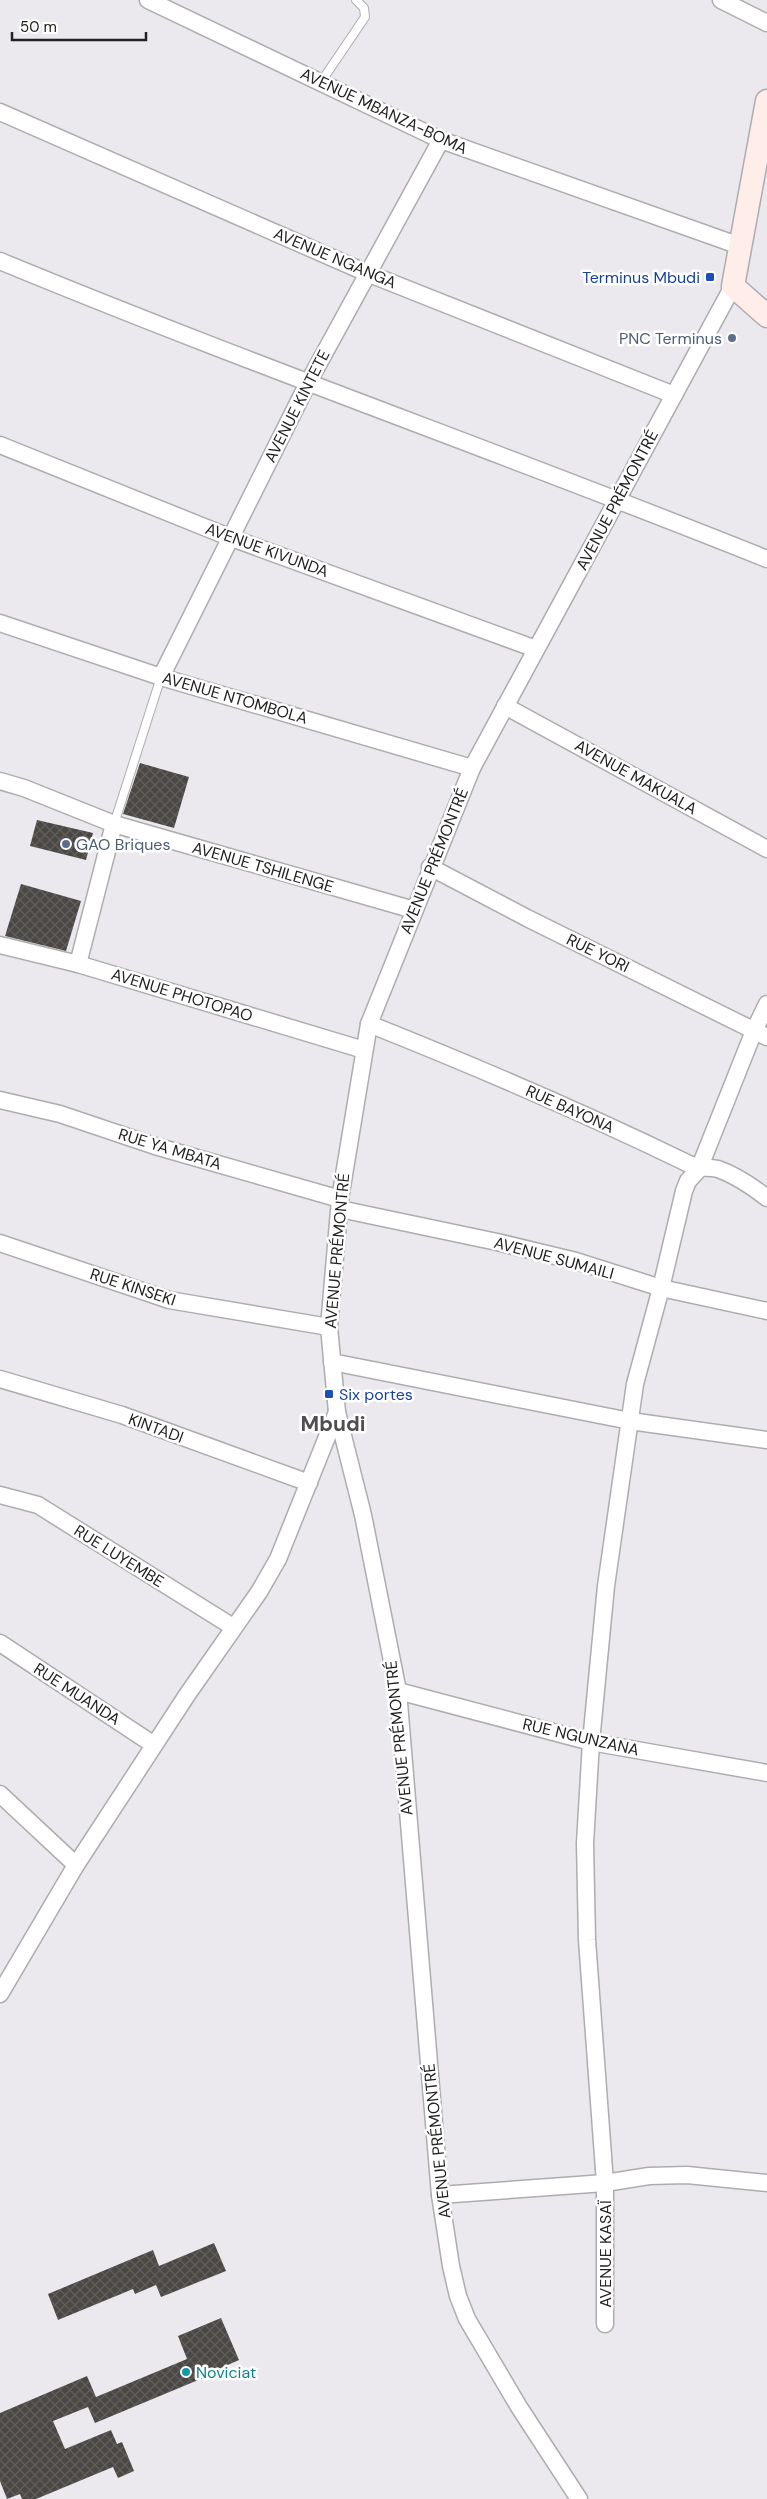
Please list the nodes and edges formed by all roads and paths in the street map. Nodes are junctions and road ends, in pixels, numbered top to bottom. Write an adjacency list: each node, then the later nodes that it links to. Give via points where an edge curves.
1 (148, 0): 5 (street, AVENUE MBANZA-BOMA)
2 (356, 0): 5 (lane, via 364,8 365,17)
3 (721, 0): 4 (street)
4 (767, 23)
5 (321, 82): 8 (street, AVENUE MBANZA-BOMA)
6 (767, 100): 9 (street)
7 (0, 112): 11 (street, AVENUE NGANGA)
8 (441, 140): 9 (street, AVENUE MBANZA-BOMA); 11 (street, AVENUE KINTETE)
9 (740, 246): 12 (street)
10 (0, 261): 14 (street)
11 (367, 273): 14 (street, AVENUE KINTETE); 15 (street, AVENUE NGANGA)
12 (733, 286): 13 (street); 15 (street, AVENUE PRÉMONTRÉ)
13 (767, 316)
14 (308, 383): 17 (street); 18 (street, AVENUE KINTETE)
15 (674, 395): 17 (street, AVENUE PRÉMONTRÉ)
16 (0, 445): 18 (street, AVENUE KIVUNDA)
17 (618, 499): 19 (street); 21 (street, AVENUE PRÉMONTRÉ)
18 (230, 538): 21 (street, AVENUE KIVUNDA); 22 (street, AVENUE KINTETE)
19 (767, 560)
20 (0, 623): 22 (street, AVENUE NTOMBOLA)
21 (536, 649): 23 (street, AVENUE PRÉMONTRÉ)
22 (162, 677): 24 (street, AVENUE NTOMBOLA); 26 (lane)
23 (505, 706): 24 (street, AVENUE PRÉMONTRÉ); 27 (street, AVENUE MAKUALA)
24 (472, 768): 28 (street, AVENUE PRÉMONTRÉ)
25 (0, 781): 26 (street, AVENUE TSHILENGE)
26 (114, 824): 29 (street, AVENUE TSHILENGE); 31 (street)
27 (767, 849)
28 (430, 867): 29 (street, AVENUE PRÉMONTRÉ); 34 (street, RUE YORI)
29 (414, 910): 33 (street, AVENUE PRÉMONTRÉ)
30 (0, 945): 31 (street, AVENUE PHOTOPAO)
31 (78, 964): 35 (street, AVENUE PHOTOPAO)
32 (767, 1004): 34 (street, AVENUE KASAÏ)
33 (369, 1024): 35 (street, AVENUE PRÉMONTRÉ); 37 (street, RUE BAYONA, via 451,1056)
34 (760, 1034): 37 (street, AVENUE KASAÏ)
35 (364, 1050): 39 (street, AVENUE PRÉMONTRÉ)
36 (0, 1100): 39 (street, RUE YA MBATA, via 60,1114)
37 (699, 1169): 38 (street, RUE BAYONA, via 718,1169); 41 (street, AVENUE KASAÏ, via 684,1191)
38 (767, 1198)
39 (340, 1204): 41 (street, AVENUE SUMAILI, via 576,1261); 43 (street, AVENUE PRÉMONTRÉ)
40 (0, 1243): 43 (street, RUE KINSEKI, via 169,1300)
41 (661, 1288): 42 (street, AVENUE SUMAILI); 47 (street, AVENUE KASAÏ, via 635,1384)
42 (767, 1311)
43 (328, 1326): 44 (street, AVENUE PRÉMONTRÉ)
44 (332, 1362): 46 (street, AVENUE PRÉMONTRÉ); 47 (street)
45 (0, 1379): 49 (street, KINTADI, via 122,1416)
46 (337, 1412): 49 (street); 53 (street, AVENUE PRÉMONTRÉ, via 363,1515)
47 (630, 1421): 48 (street); 54 (street, AVENUE KASAÏ, via 606,1586)
48 (767, 1440)
49 (309, 1483): 51 (street, via 278,1559)
50 (0, 1495): 51 (street, RUE LUYEMBE, via 38,1505)
51 (233, 1627): 55 (street)
52 (0, 1643): 55 (street, RUE MUANDA)
53 (398, 1691): 54 (street, RUE NGUNZANA); 62 (street, AVENUE PRÉMONTRÉ)
54 (591, 1742): 56 (street, RUE NGUNZANA); 60 (street, AVENUE KASAÏ, via 585,1843 587,1940)
55 (154, 1744): 58 (street)
56 (767, 1773)
57 (0, 1794): 58 (street)
58 (76, 1865): 59 (street)
59 (0, 1994)
60 (605, 2183): 61 (street, via 649,2176 687,2175); 62 (street); 63 (street, AVENUE KASAÏ)
61 (767, 2183)
62 (440, 2195): 64 (street, AVENUE PRÉMONTRÉ, via 453,2274 467,2319 504,2384)
63 (605, 2324)
64 (579, 2499)

